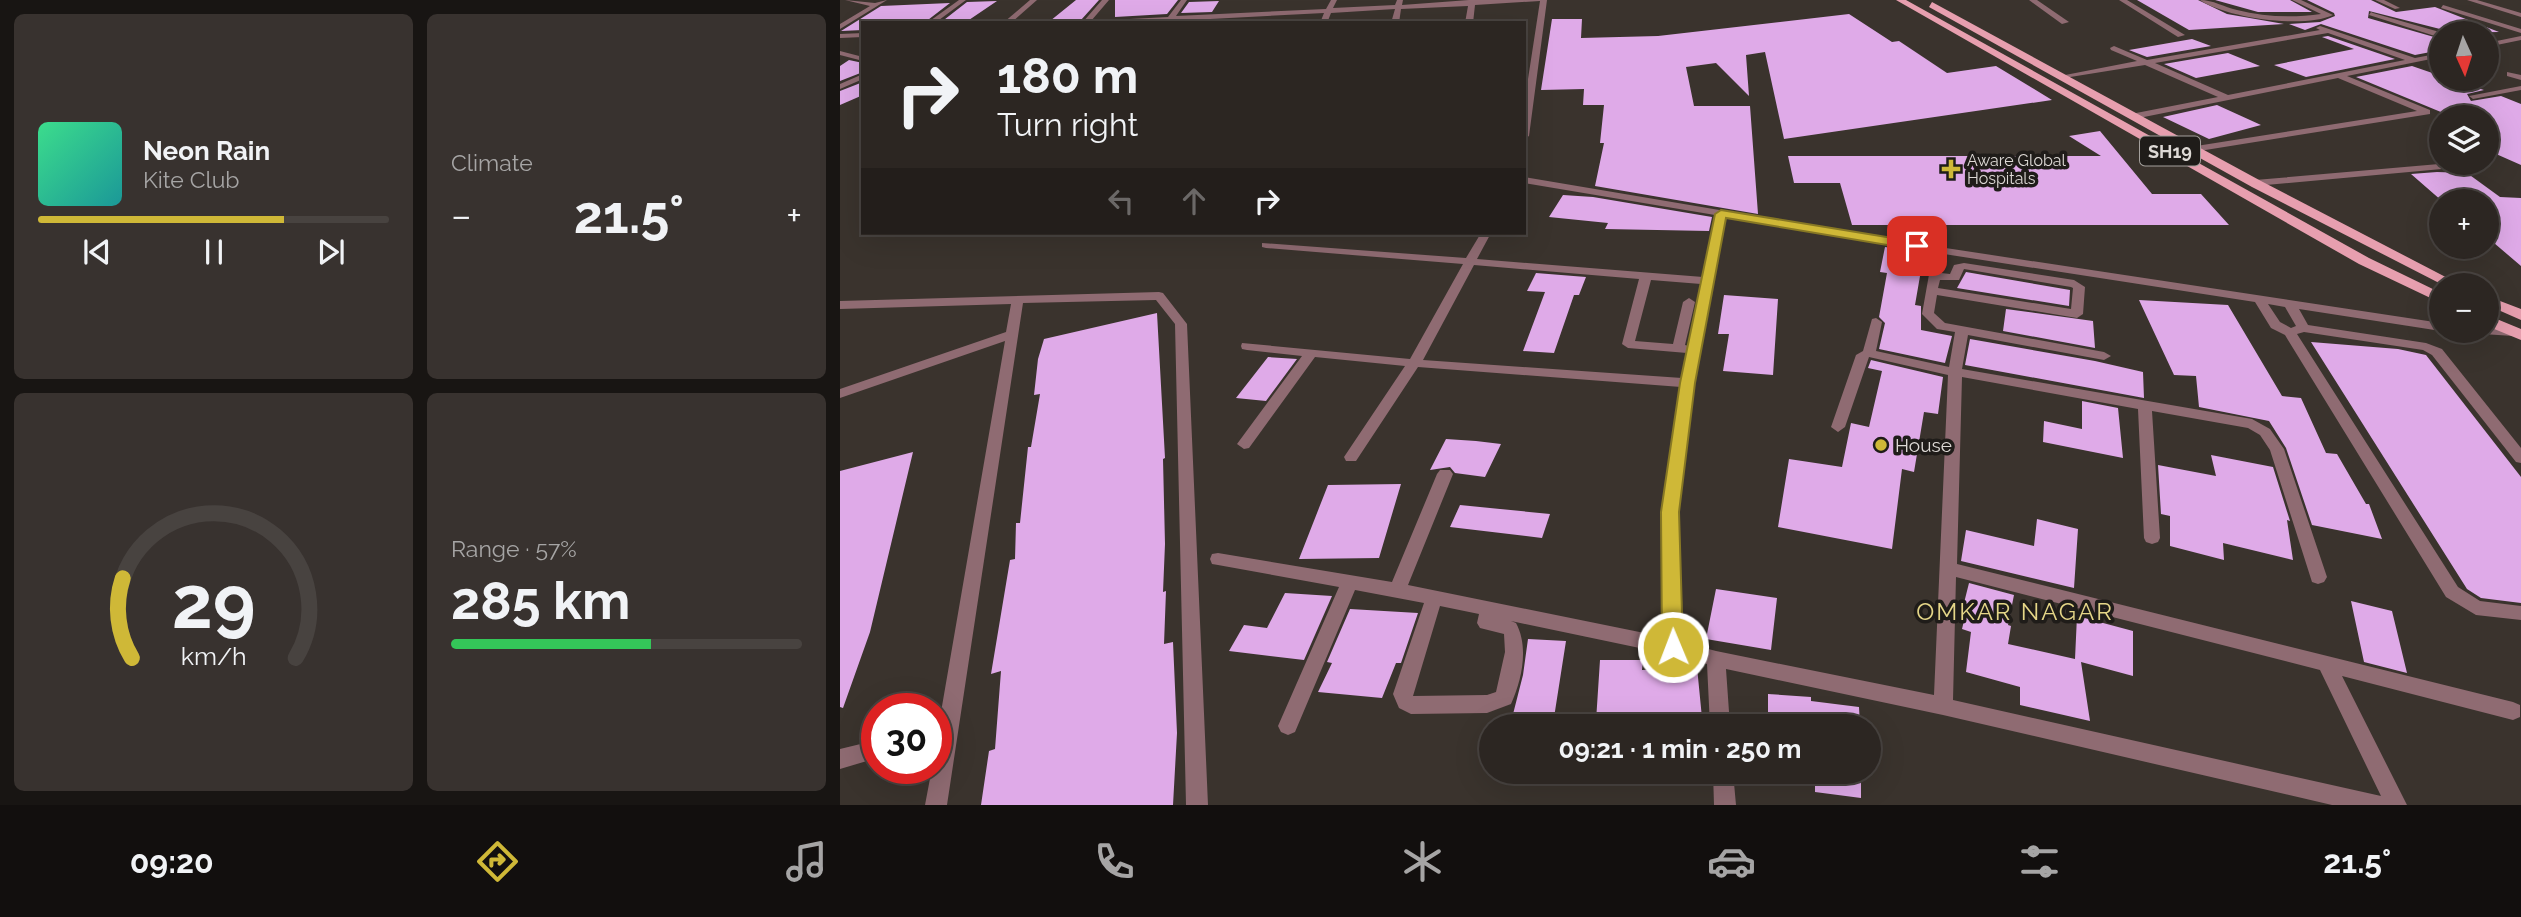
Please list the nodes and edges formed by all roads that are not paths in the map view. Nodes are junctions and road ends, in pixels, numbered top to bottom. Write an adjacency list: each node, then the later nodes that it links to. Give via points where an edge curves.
1 (848, 0): 22 (street)
2 (884, 0): 22 (street)
3 (963, 0): 30 (street)
4 (1034, 0): 31 (street)
5 (1106, 0): 32 (street)
6 (1184, 0): 33 (street)
7 (1335, 0): 26 (street)
8 (1538, 0): 19 (street)
9 (1544, 0): 63 (street)
10 (1899, 0): 78 (main road, SH19)
11 (1923, 0): 55 (main road, SH19)
12 (2032, 0): 37 (street)
13 (2122, 0): 43 (street)
14 (2203, 0): 29 (street, via 2220,9)
15 (2295, 0): 29 (street, via 2329,15)
16 (2378, 0): 24 (street)
17 (2470, 0): 21 (street)
18 (2506, 0): 21 (street)
19 (1472, 2): 20 (street); 36 (street)
20 (1399, 4): 26 (street)
21 (2482, 4): 28 (street)
22 (876, 5): 38 (street)
23 (2443, 7): 41 (street)
24 (2397, 8)
25 (1254, 11): 26 (street); 33 (street); 34 (street)
26 (1331, 11): 35 (street)
27 (2371, 14): 40 (street)
28 (2521, 15)
29 (2296, 19): 39 (street)
30 (933, 21)
31 (1008, 21)
32 (1088, 21)
33 (1168, 21)
34 (1248, 21)
35 (1324, 21)
36 (1469, 21)
37 (2064, 22)
38 (840, 27)
39 (2328, 31): 51 (street); 52 (street)
40 (2429, 31)
41 (2521, 31)
42 (861, 35): 44 (street)
43 (2181, 35)
44 (840, 36)
45 (2521, 41): 46 (street)
46 (2499, 42)
47 (2115, 48): 52 (street)
48 (840, 53): 50 (street)
49 (2429, 57): 51 (street)
50 (861, 58)
51 (2416, 60): 54 (street)
52 (2150, 63): 55 (street); 61 (street)
53 (2510, 74): 57 (street)
54 (2338, 75): 61 (street); 64 (street, via 2427,112)
55 (2064, 76): 62 (main road, SH19)
56 (861, 77): 58 (street)
57 (2521, 78)
58 (840, 87)
59 (2521, 88): 60 (street)
60 (2473, 96)
61 (2228, 98): 62 (street)
62 (2134, 116): 64 (main road, SH19)
63 (1526, 122)
64 (2193, 149): 67 (main road, SH19)
65 (2429, 168): 67 (street)
66 (1526, 180): 68 (street)
67 (2255, 183): 73 (main road, SH19)
68 (1721, 214): 71 (street); 76 (street)
69 (1485, 235): 72 (street)
70 (1266, 245): 72 (street)
71 (1939, 250): 75 (street); 80 (street)
72 (1469, 261): 74 (street); 99 (street)
73 (2429, 273)
74 (1646, 275): 76 (street); 95 (street, via 1628,344)
75 (1935, 276): 77 (street); 77 (street, via 1955,278 1958,267 1964,266 2074,284 2079,286 2077,314)
76 (1707, 281): 95 (street)
77 (1932, 291): 90 (street, via 1930,317 1941,326)
78 (2429, 293)
79 (1018, 299): 83 (street); 93 (street); 131 (street, via 1159,296 1181,324)
80 (2259, 299): 82 (street); 89 (street, via 2275,325)
81 (1689, 302): 95 (street)
82 (2290, 303): 87 (street); 89 (street)
83 (840, 305)
84 (2499, 305): 85 (main road)
85 (2521, 314)
86 (1876, 322): 97 (street)
87 (2429, 325)
88 (2499, 326): 92 (main road)
89 (2297, 330): 107 (street, via 2437,352); 117 (street, via 2452,592 2476,608)
90 (1962, 331): 98 (street); 100 (street)
91 (2499, 332): 92 (street)
92 (2517, 334)
93 (1010, 335): 102 (street); 121 (street)
94 (1247, 346): 96 (street)
95 (1686, 349): 101 (street)
96 (1311, 353): 99 (street); 105 (street)
97 (1869, 353): 100 (street); 104 (street, via 1863,355)
98 (2104, 356)
99 (1414, 363): 101 (street); 106 (street)
100 (1955, 372): 103 (street); 111 (street)
101 (1688, 383): 118 (street, via 1670,512)
102 (840, 394)
103 (2145, 405): 109 (street); 112 (street, via 2236,420 2265,432 2277,449)
104 (1838, 427)
105 (1244, 444)
106 (1351, 457)
107 (2521, 458)
108 (1445, 474): 114 (street)
109 (2152, 538)
110 (1218, 559): 113 (street)
111 (1947, 568): 120 (street); 122 (street)
112 (2318, 577)
113 (1350, 582): 114 (street); 125 (street)
114 (1396, 590): 115 (street)
115 (1434, 598): 116 (street); 116 (street, via 1404,694 1411,705 1487,704 1504,698 1515,634 1510,628 1486,623)
116 (1489, 609): 118 (street)
117 (2521, 613)
118 (1673, 647): 119 (street)
119 (1716, 659): 122 (street); 124 (street)
120 (2326, 664): 123 (street); 134 (street)
121 (948, 693)
122 (1943, 706): 133 (street)
123 (2513, 711)
124 (1719, 714)
125 (1288, 726)
126 (861, 754): 127 (street)
127 (840, 760)
128 (938, 784): 130 (street)
129 (1723, 784): 132 (street)
130 (936, 805)
131 (1197, 805)
132 (1724, 805)
133 (2377, 805)
134 (2396, 805)

